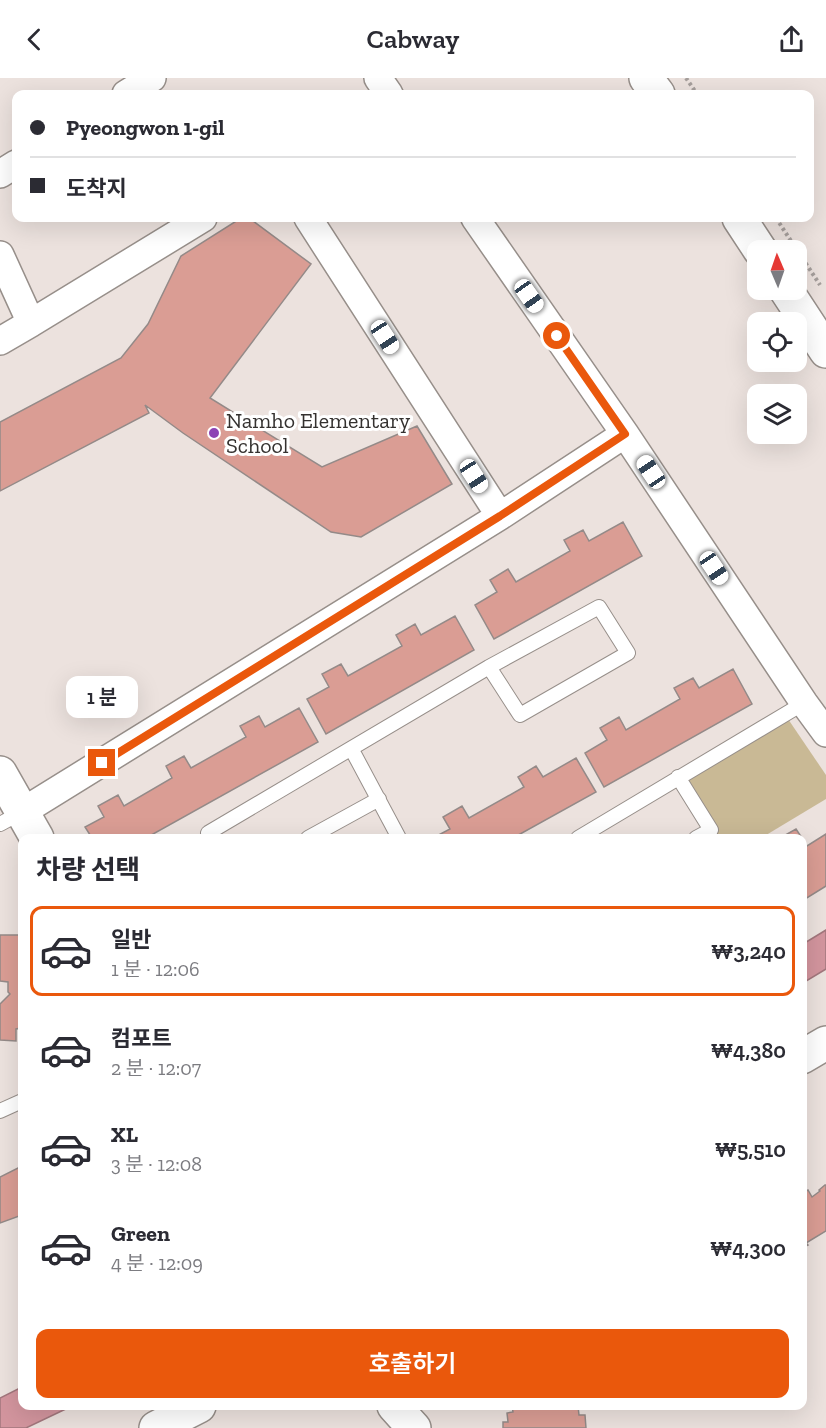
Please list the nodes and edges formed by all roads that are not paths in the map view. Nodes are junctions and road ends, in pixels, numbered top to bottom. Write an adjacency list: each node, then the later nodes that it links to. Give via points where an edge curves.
1 (645, 78): 2 (street)
2 (655, 90)
3 (196, 222): 10 (street)
4 (311, 222): 14 (street)
5 (478, 222): 13 (street)
6 (742, 222): 7 (street)
7 (753, 240)
8 (0, 255): 10 (street)
9 (793, 300): 12 (street)
10 (31, 323): 11 (street)
11 (0, 341)
12 (826, 351)
13 (625, 434): 14 (street); 16 (street)
14 (500, 516): 22 (street)
15 (489, 667): 15 (lane, via 599,607 628,653 520,715); 18 (lane)
16 (804, 703): 17 (street); 20 (lane)
17 (826, 733)
18 (352, 750): 21 (lane); 23 (lane)
19 (0, 773): 22 (street)
20 (678, 777): 26 (lane); 27 (lane, via 711,830)
21 (380, 799): 24 (lane); 25 (lane)
22 (20, 825)
23 (209, 834)
24 (315, 834)
25 (397, 834)
26 (588, 834)
27 (704, 834)
28 (826, 1043): 29 (street)
29 (807, 1054)
30 (18, 1103): 31 (lane)
31 (0, 1112)
32 (191, 1410): 34 (street)
33 (398, 1410): 35 (street)
34 (156, 1428)
35 (414, 1428)

